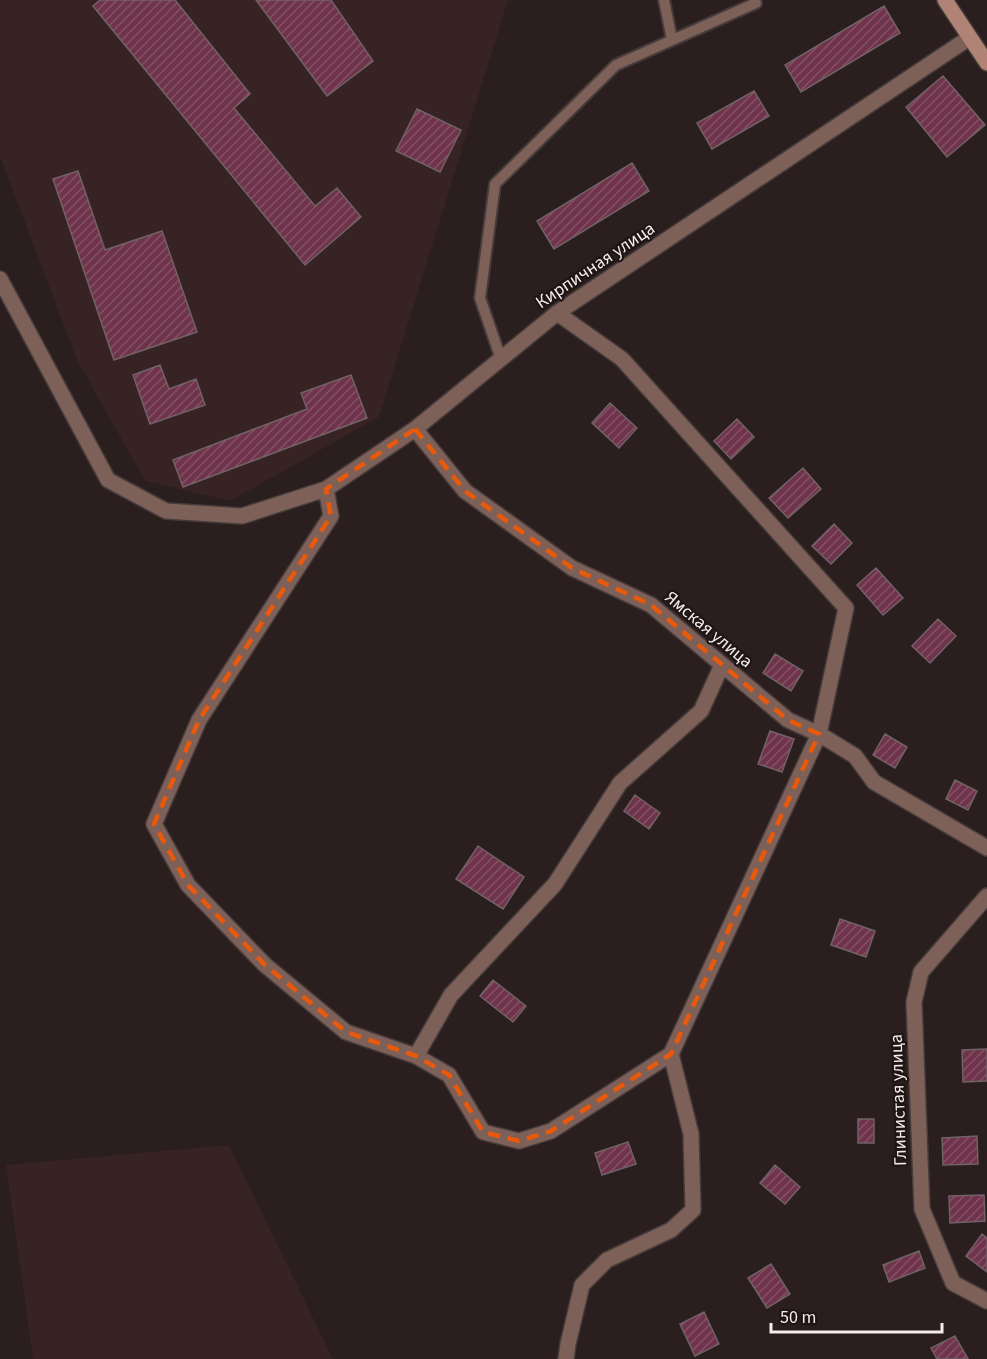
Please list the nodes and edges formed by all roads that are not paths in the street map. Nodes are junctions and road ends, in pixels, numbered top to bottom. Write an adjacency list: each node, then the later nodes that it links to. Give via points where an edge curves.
1 (664, 0): 5 (lane)
2 (945, 0): 4 (street)
3 (756, 3): 5 (lane)
4 (969, 38): 6 (street); 8 (street, Кирпичная улица)
5 (672, 40): 9 (lane, via 615,65 495,184 480,298)
6 (987, 63)
7 (0, 279): 11 (street, Кирпичная улица, via 108,480 166,511 242,516)
8 (557, 313): 9 (street, Кирпичная улица); 13 (street, via 622,359 846,608)
9 (501, 359): 10 (street, Кирпичная улица)
10 (415, 429): 11 (street, Кирпичная улица); 12 (street, Ямская улица, via 465,492 572,568 651,605)
11 (326, 489): 17 (street, via 331,516 199,720 153,824 188,885 266,965 346,1032)
12 (722, 665): 13 (street, Ямская улица, via 788,720); 17 (street, via 701,711 620,783 555,884 451,995)
13 (819, 734): 14 (street, Ямская улица, via 855,756 874,783); 16 (street)
14 (987, 848)
15 (987, 896): 18 (street, Глинистая улица, via 921,972 914,1002 922,1209 953,1283)
16 (671, 1054): 17 (street, via 551,1131 519,1141 483,1132 449,1075); 19 (street, via 691,1134 693,1210 671,1230 607,1260 582,1285)
17 (416, 1056)
18 (987, 1301)
19 (566, 1359)

